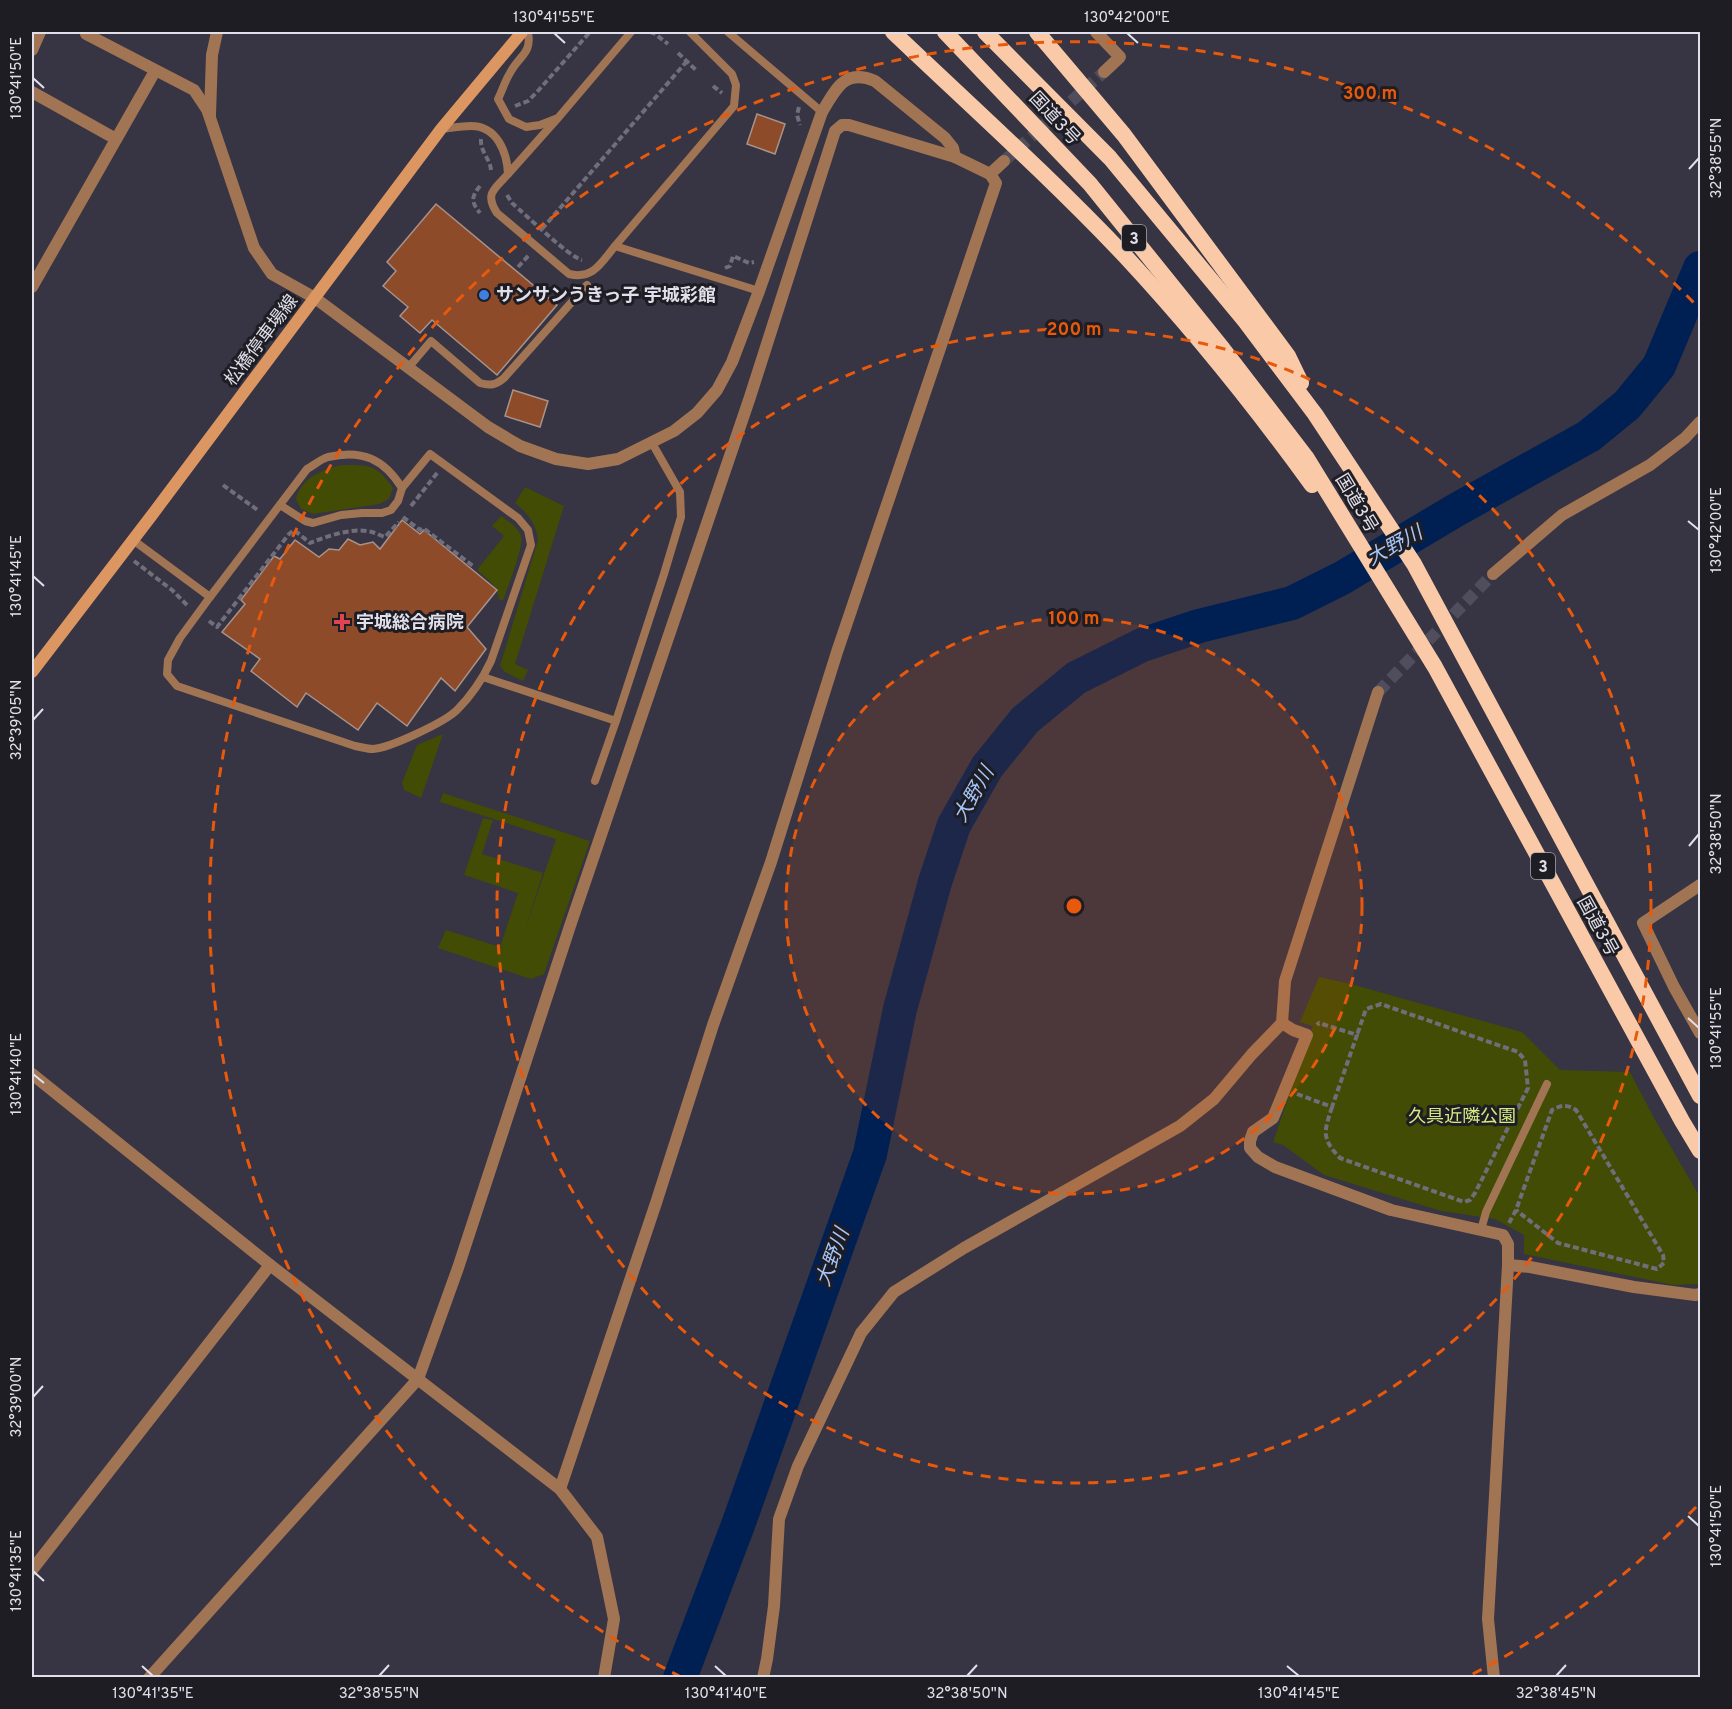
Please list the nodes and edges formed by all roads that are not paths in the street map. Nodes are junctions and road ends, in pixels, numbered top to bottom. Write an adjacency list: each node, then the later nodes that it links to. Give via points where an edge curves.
1 (40, 32): 14 (street)
2 (85, 32): 15 (street)
3 (217, 32): 18 (street)
4 (522, 32): 21 (main road, 松橋停車場線)
5 (528, 32): 20 (lane, via 528,51 510,71 498,99 509,118 526,127)
6 (631, 32): 20 (lane)
7 (690, 32): 27 (lane, via 732,74 736,86 734,106)
8 (728, 32): 19 (lane)
9 (893, 32): 36 (highway, via 1126,258)
10 (945, 32): 36 (highway, 国道3号 / 3, via 1090,184 1223,349)
11 (985, 32): 33 (highway, 国道3号 / 3, via 1110,158 1245,321)
12 (1037, 32): 33 (highway, via 1124,135 1281,346)
13 (1096, 32): 16 (street, via 1120,57)
14 (32, 50)
15 (155, 71): 18 (street, via 194,90); 22 (street)
16 (1104, 72)
17 (32, 92): 22 (street)
18 (208, 112): 31 (street, via 254,248 272,274)
19 (822, 112): 23 (street, via 838,87 848,78 862,75 945,138); 30 (street)
20 (558, 118): 25 (lane)
21 (441, 129): 25 (lane, via 484,128 503,148); 31 (main road, 松橋停車場線)
22 (116, 139): 29 (street)
23 (955, 157): 26 (street); 58 (street, via 849,125 835,131 750,397)
24 (1004, 161): 26 (street)
25 (508, 174): 27 (lane, via 491,193 497,213 569,274 590,273)
26 (990, 174): 59 (street, via 996,183)
27 (615, 246): 30 (lane)
28 (587, 285): 32 (lane, via 496,384 480,383 431,341)
29 (32, 287)
30 (759, 291): 35 (street, via 717,390 697,413)
31 (315, 298): 32 (street); 39 (main road, 松橋停車場線)
32 (408, 368): 35 (street, via 488,427 520,446 556,459 588,464 618,459)
33 (1315, 414): 52 (highway, 国道3号 / 3, via 1414,564)
34 (1701, 422): 40 (street, via 1650,465 1562,515)
35 (652, 443): 45 (lane, via 680,492 681,517)
36 (1301, 460): 53 (highway, 国道3号 / 3, via 1435,667)
37 (402, 488): 38 (lane, via 392,510 341,515 313,524); 38 (lane, via 393,473 377,461 358,454 327,458 307,469); 43 (lane, via 430,454 518,518 528,530 531,545)
38 (280, 505): 41 (lane)
39 (133, 540): 41 (lane); 42 (main road, 松橋停車場線)
40 (1492, 574)
41 (210, 597): 43 (lane, via 168,660 167,674 177,686 355,746 391,746 448,717)
42 (32, 672)
43 (483, 677): 45 (lane)
44 (1378, 692): 48 (street, via 1285,981)
45 (616, 721): 46 (lane)
46 (595, 781)
47 (1701, 885): 49 (street, via 1643,923)
48 (1282, 1023): 54 (street, via 1307,1035 1273,1118 1253,1132 1250,1148 1258,1157 1286,1172 1391,1210); 63 (street, via 1214,1099 1180,1126 894,1292 861,1333 798,1466 779,1519 774,1606)
49 (1701, 1033)
50 (32, 1074): 55 (street)
51 (1547, 1084): 54 (lane)
52 (1701, 1096)
53 (1701, 1152)
54 (1481, 1230): 56 (street, via 1503,1235 1508,1244)
55 (270, 1265): 58 (street); 60 (street)
56 (1508, 1266): 57 (street); 64 (street, via 1488,1619)
57 (1701, 1294)
58 (418, 1379): 59 (street); 61 (street)
59 (560, 1489): 62 (street, via 597,1537 614,1619)
60 (32, 1570)
61 (149, 1677)
62 (604, 1677)
63 (763, 1677)
64 (1494, 1677)

